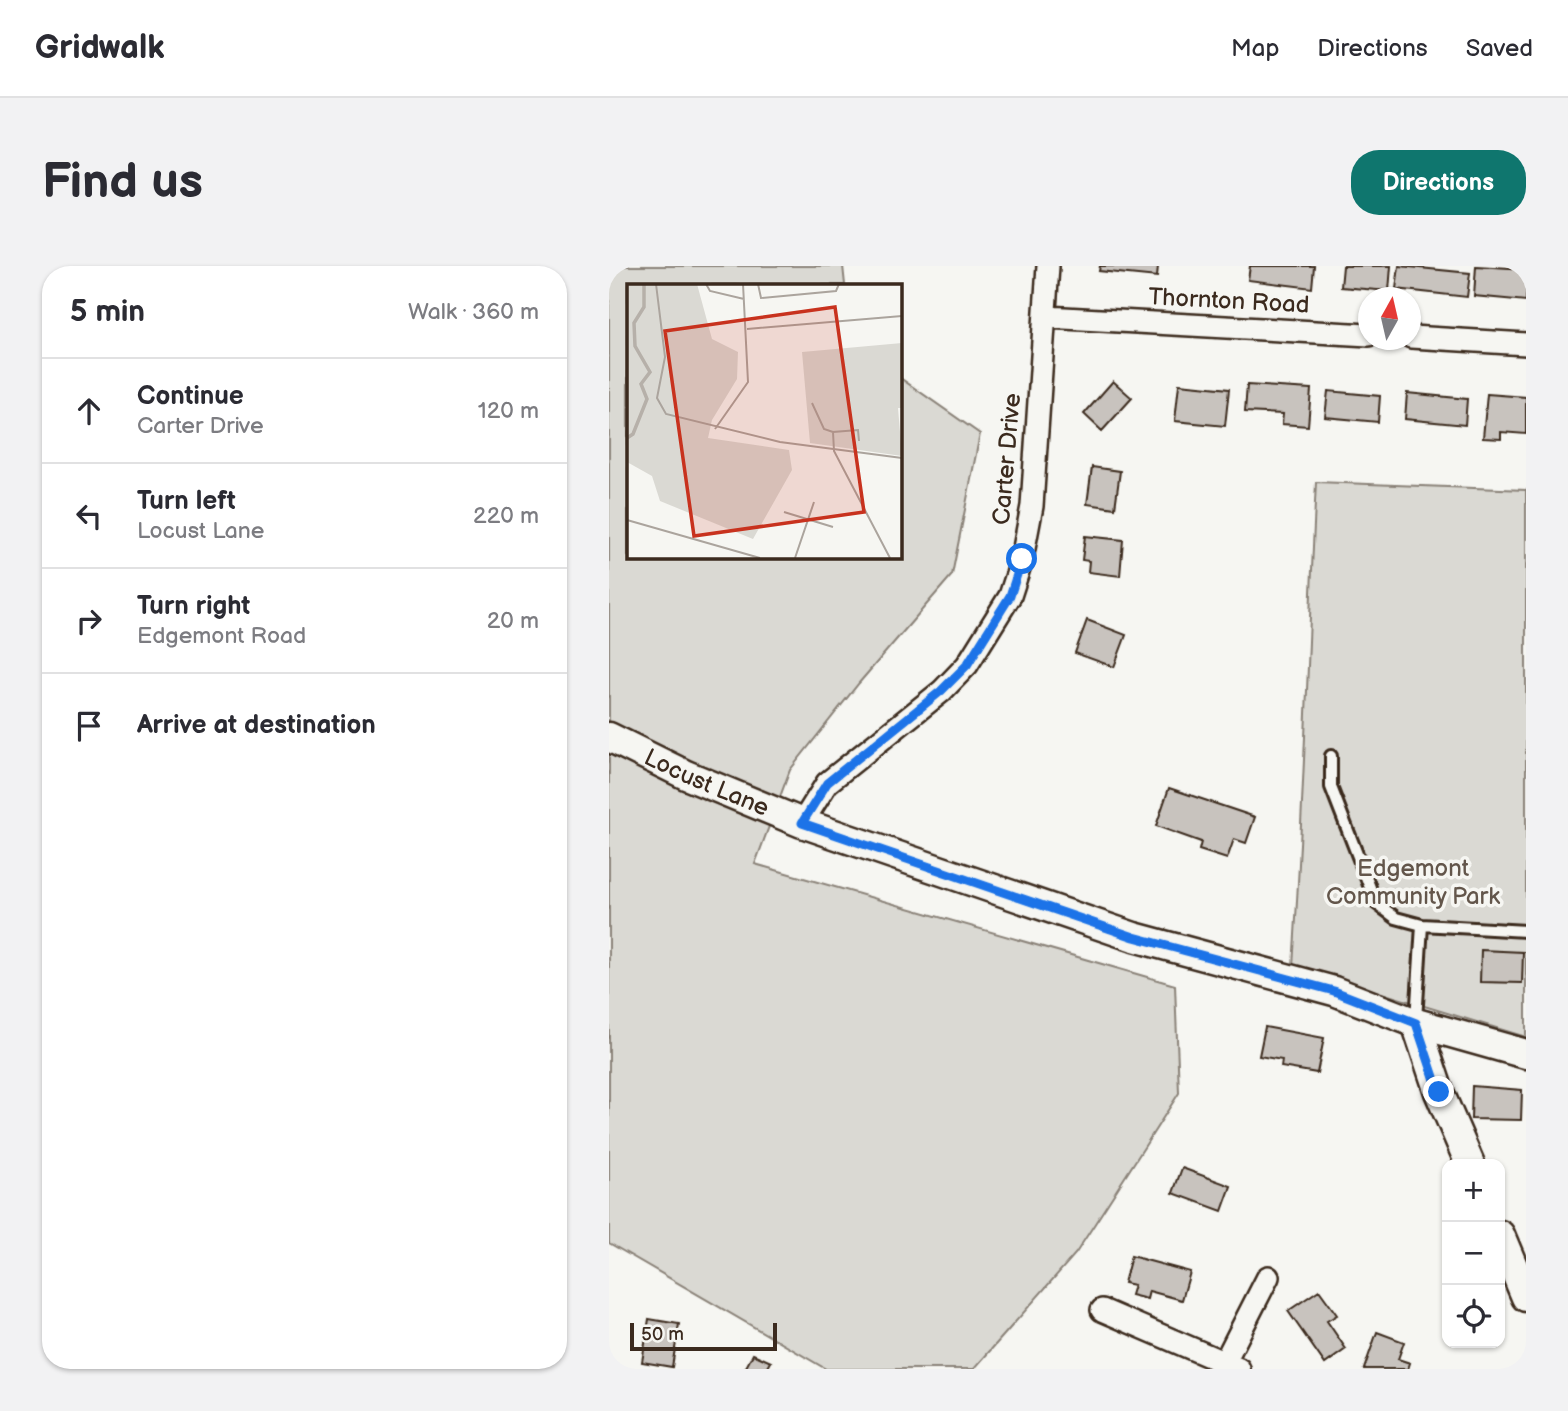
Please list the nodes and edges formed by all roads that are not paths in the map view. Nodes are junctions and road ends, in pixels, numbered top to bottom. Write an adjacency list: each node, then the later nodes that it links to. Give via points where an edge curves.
1 (1048, 266): 2 (street, Carter Drive)
2 (1046, 317): 3 (street, Thornton Road); 8 (street, Carter Drive, via 1032,506 1010,596 967,665 827,783)
3 (1358, 334)
4 (1421, 338): 5 (street)
5 (1526, 344)
6 (609, 737): 8 (street, Locust Lane)
7 (1331, 756): 9 (lane, via 1331,787 1376,903 1396,918)
8 (802, 823): 11 (street, Locust Lane, via 1134,937 1334,991)
9 (1422, 925): 10 (lane); 11 (lane)
10 (1526, 931)
11 (1416, 1023): 12 (street, Locust Lane); 13 (street)
12 (1526, 1054)
13 (1467, 1159)
14 (1505, 1248): 16 (street)
15 (1268, 1277): 18 (street)
16 (1526, 1297)
17 (1103, 1310): 18 (street)
18 (1228, 1367)

